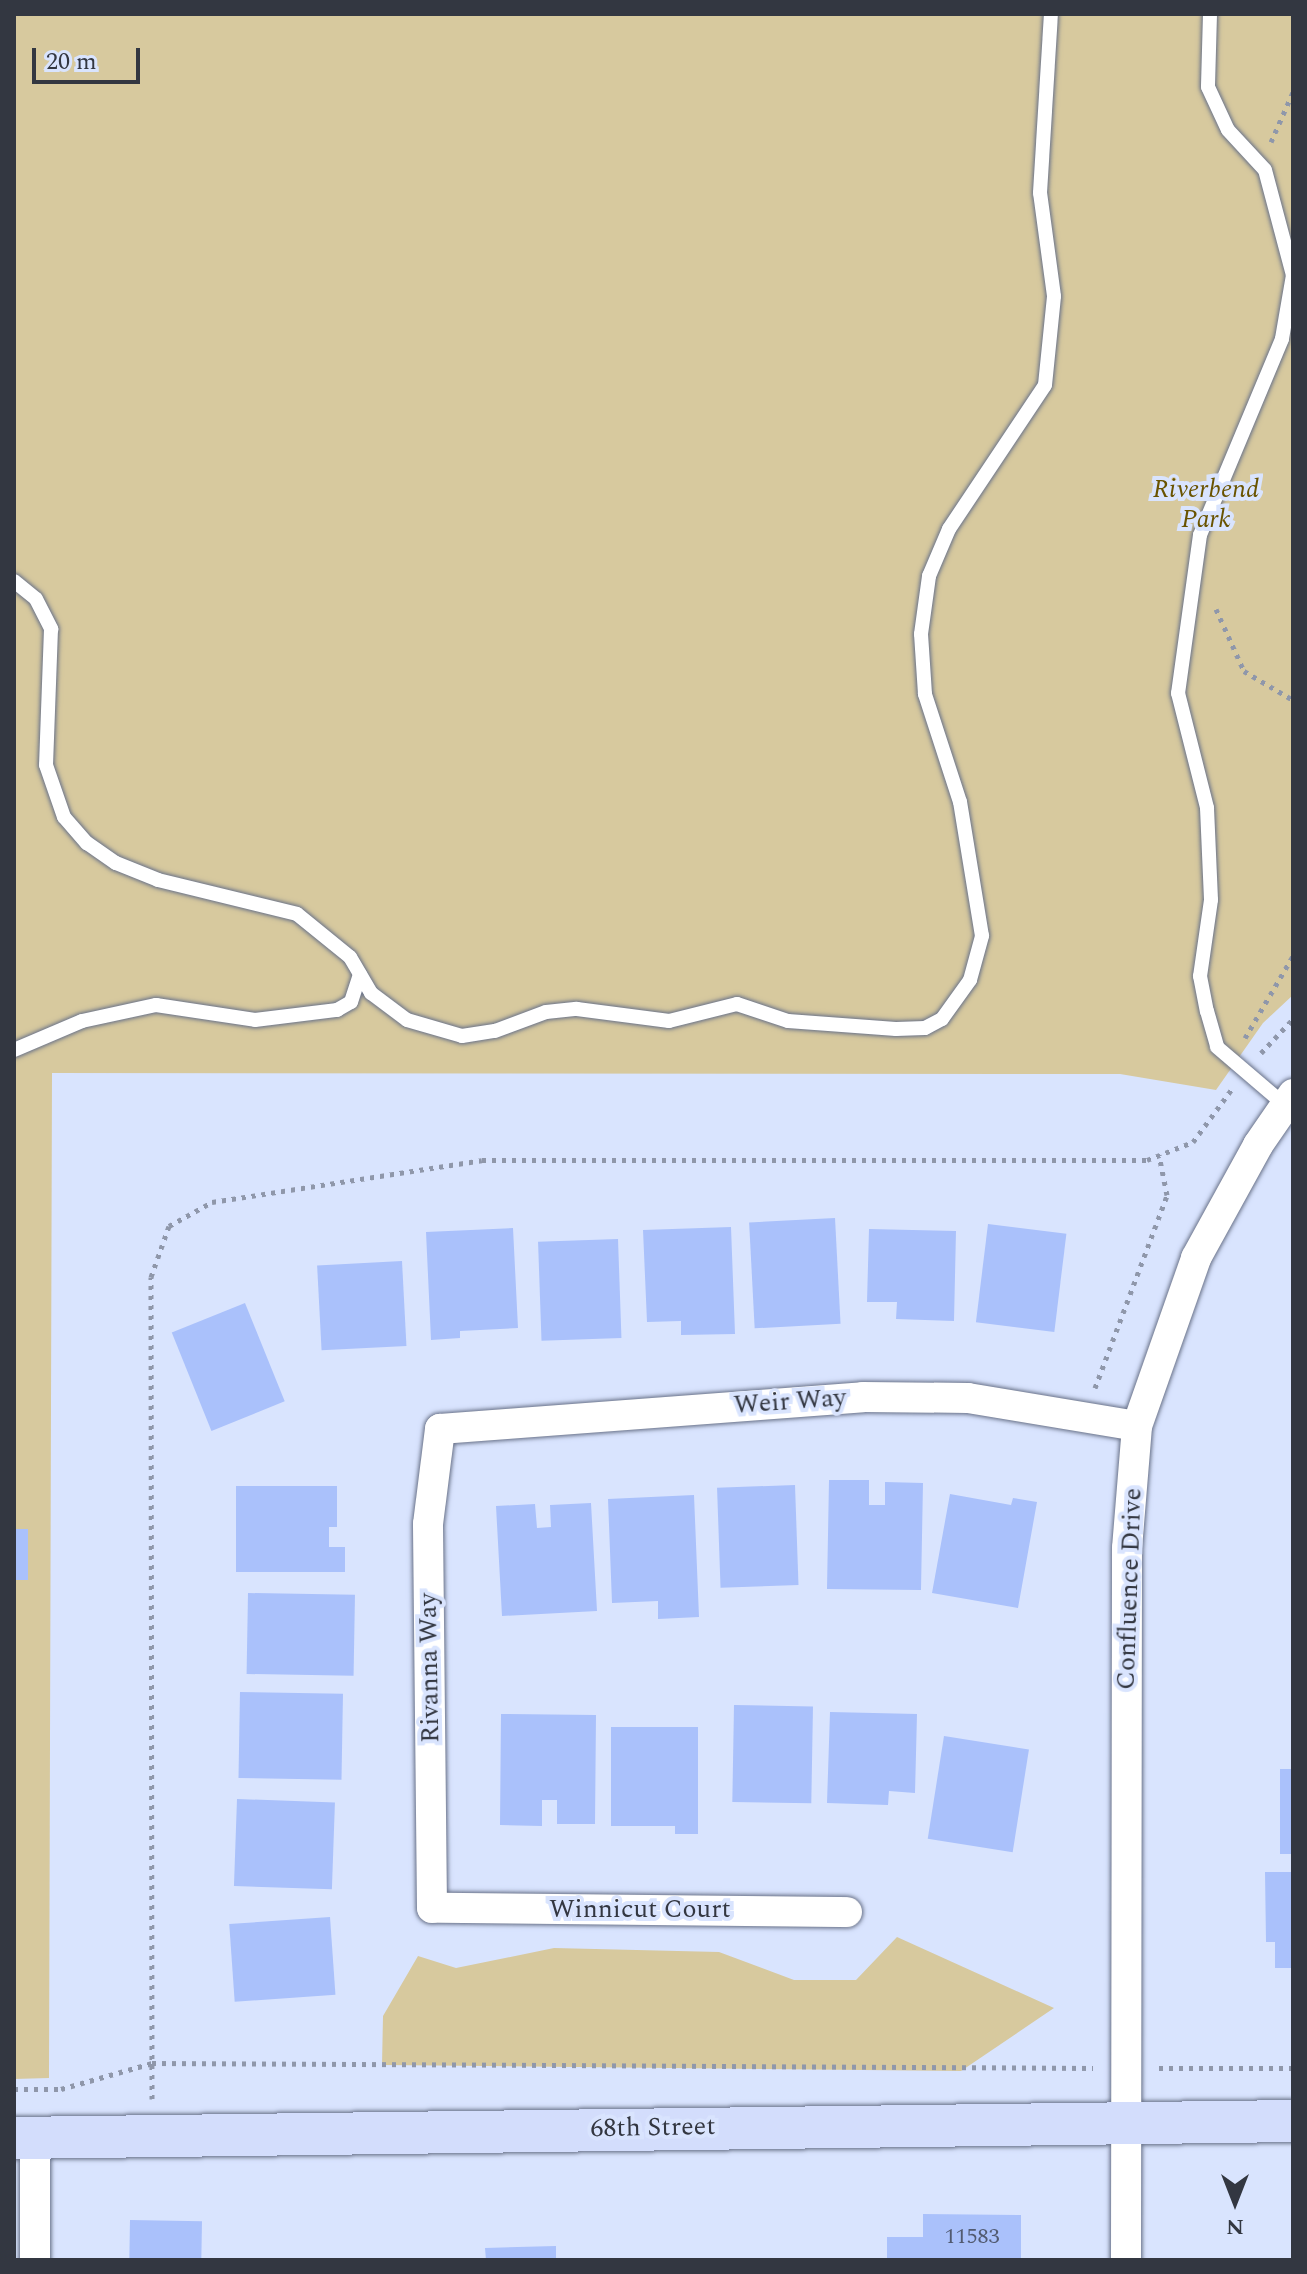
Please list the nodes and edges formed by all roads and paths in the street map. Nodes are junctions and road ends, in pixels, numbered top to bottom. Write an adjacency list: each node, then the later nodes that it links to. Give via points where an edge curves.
1 (1051, 14): 9 (lane, via 1040,193 1054,296 1045,385 949,529 929,576 921,634 925,694 960,802 980,914 978,960 956,1005 925,1028 824,1027 737,1004 669,1021 577,1009 546,1012 495,1031 462,1036 407,1020 371,993)
2 (1210, 14): 4 (lane, via 1208,87 1228,130 1265,170)
3 (1293, 92): 4 (path, via 1271,133)
4 (1270, 188): 13 (lane, via 1293,275 1282,339 1200,535 1178,693 1207,808 1211,900 1202,988 1217,1047)
5 (14, 581): 9 (lane, via 36,599 51,629 46,765 64,817 87,843 144,874 297,914 323,930)
6 (1212, 600): 7 (path, via 1244,671)
7 (1293, 700)
8 (1293, 956): 11 (path)
9 (360, 974): 12 (lane, via 351,1002 324,1013 255,1020 156,1005 82,1021)
10 (1293, 1019): 13 (path)
11 (1245, 1039)
12 (14, 1050)
13 (1245, 1071): 14 (lane); 15 (path, via 1193,1142)
14 (1289, 1099): 17 (street, Confluence Drive, via 1196,1258)
15 (1159, 1155): 16 (path, via 1167,1195); 21 (path, via 1147,1160 482,1160 212,1202 169,1226 151,1277)
16 (1085, 1417): 17 (street, Weir Way); 18 (street, Weir Way, via 968,1398 863,1397)
17 (1137, 1426): 22 (street, Confluence Drive, via 1127,1548)
18 (440, 1429): 19 (street, Rivanna Way, via 428,1524)
19 (432, 1908): 20 (street, Winnicut Court)
20 (847, 1912)
21 (152, 2063): 22 (path); 24 (path, via 61,2089); 27 (path)
22 (1126, 2068): 23 (path); 26 (street, Confluence Drive)
23 (1293, 2068)
24 (14, 2089)
25 (1293, 2121): 26 (street, 68th Street)
26 (1126, 2122): 27 (street, 68th Street); 30 (street, Confluence Drive)
27 (152, 2136): 28 (street, 68th Street)
28 (24, 2138): 29 (street)
29 (35, 2260)
30 (1126, 2260)

